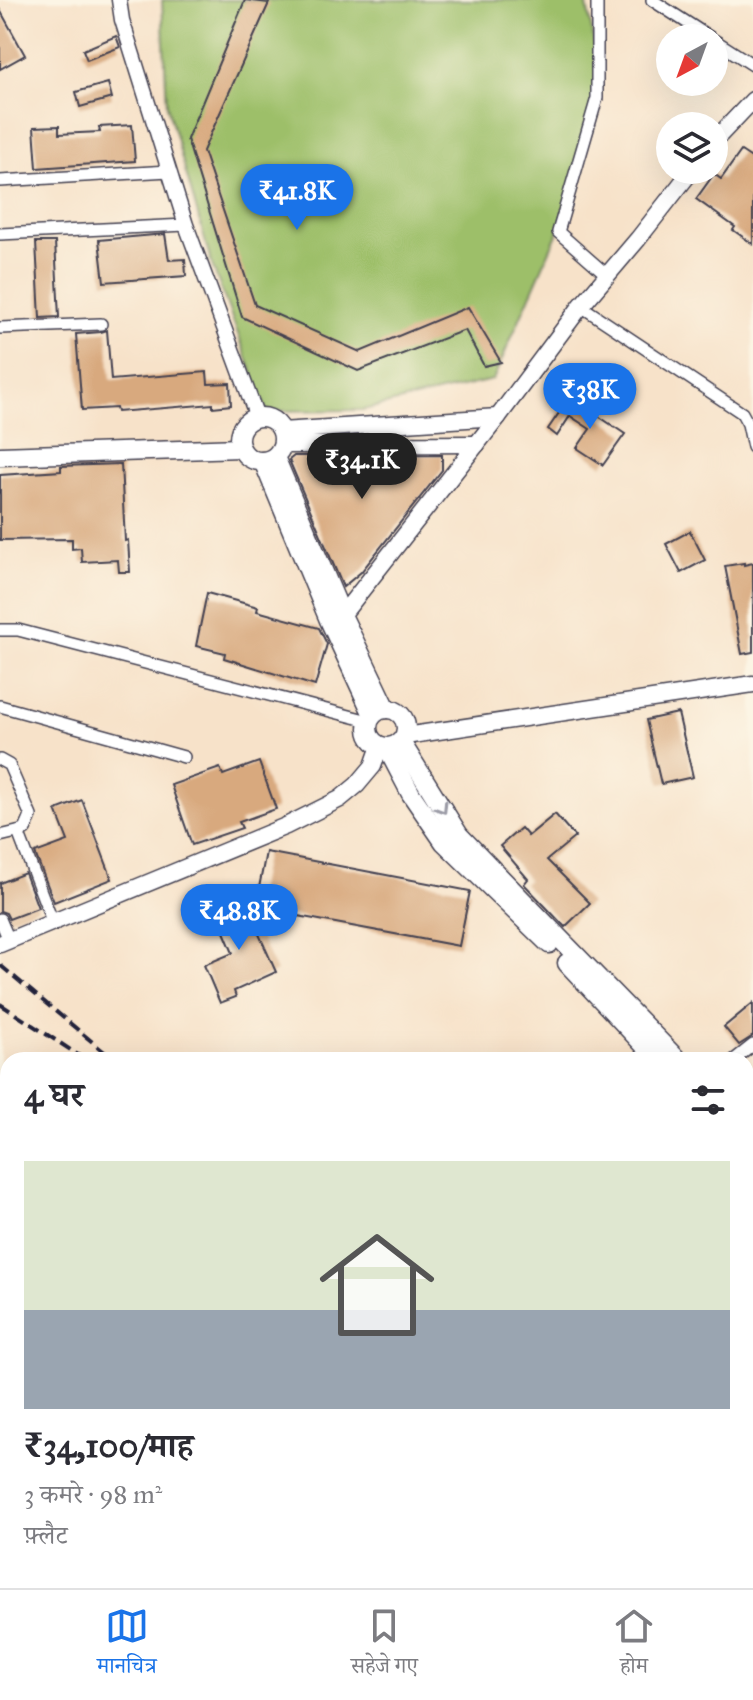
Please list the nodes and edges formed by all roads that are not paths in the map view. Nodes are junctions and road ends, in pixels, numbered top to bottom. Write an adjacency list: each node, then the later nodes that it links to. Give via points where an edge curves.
1 (119, 0): 9 (street)
2 (597, 0): 14 (street, via 597,98 558,232)
3 (652, 0): 4 (street)
4 (690, 24)
5 (728, 49): 6 (street)
6 (753, 65)
7 (753, 100): 8 (main road)
8 (728, 126)
9 (169, 171): 10 (street); 12 (street)
10 (0, 181)
11 (681, 184): 14 (main road)
12 (186, 225): 13 (street); 18 (street)
13 (0, 234)
14 (607, 275): 15 (main road)
15 (581, 306): 19 (main road); 20 (street)
16 (101, 324): 17 (street)
17 (0, 328)
18 (257, 417): 21 (highway, via 243,426); 25 (highway, via 274,422)
19 (498, 417): 22 (main road); 25 (main road)
20 (751, 421): 24 (street)
21 (239, 442): 23 (highway); 25 (highway, via 247,457); 26 (highway)
22 (477, 444): 25 (main road); 27 (main road)
23 (0, 446)
24 (753, 447)
25 (275, 448): 27 (highway); 31 (highway, via 329,620)
26 (0, 456)
27 (342, 615): 31 (highway)
28 (0, 630): 31 (street)
29 (753, 684): 32 (main road)
30 (0, 706): 33 (street)
31 (376, 715): 32 (highway, via 369,736); 32 (highway, via 400,715 405,721)
32 (393, 743): 38 (main road, via 340,799); 40 (highway, via 411,794 444,842); 41 (highway, one-way to 41, via 459,835)
33 (184, 757)
34 (0, 760): 35 (street, via 9,765 31,816 25,830)
35 (18, 832): 36 (street); 38 (street)
36 (0, 836)
37 (0, 919): 39 (street)
38 (53, 923): 39 (main road)
39 (5, 942)
40 (650, 1052)
41 (670, 1052)

